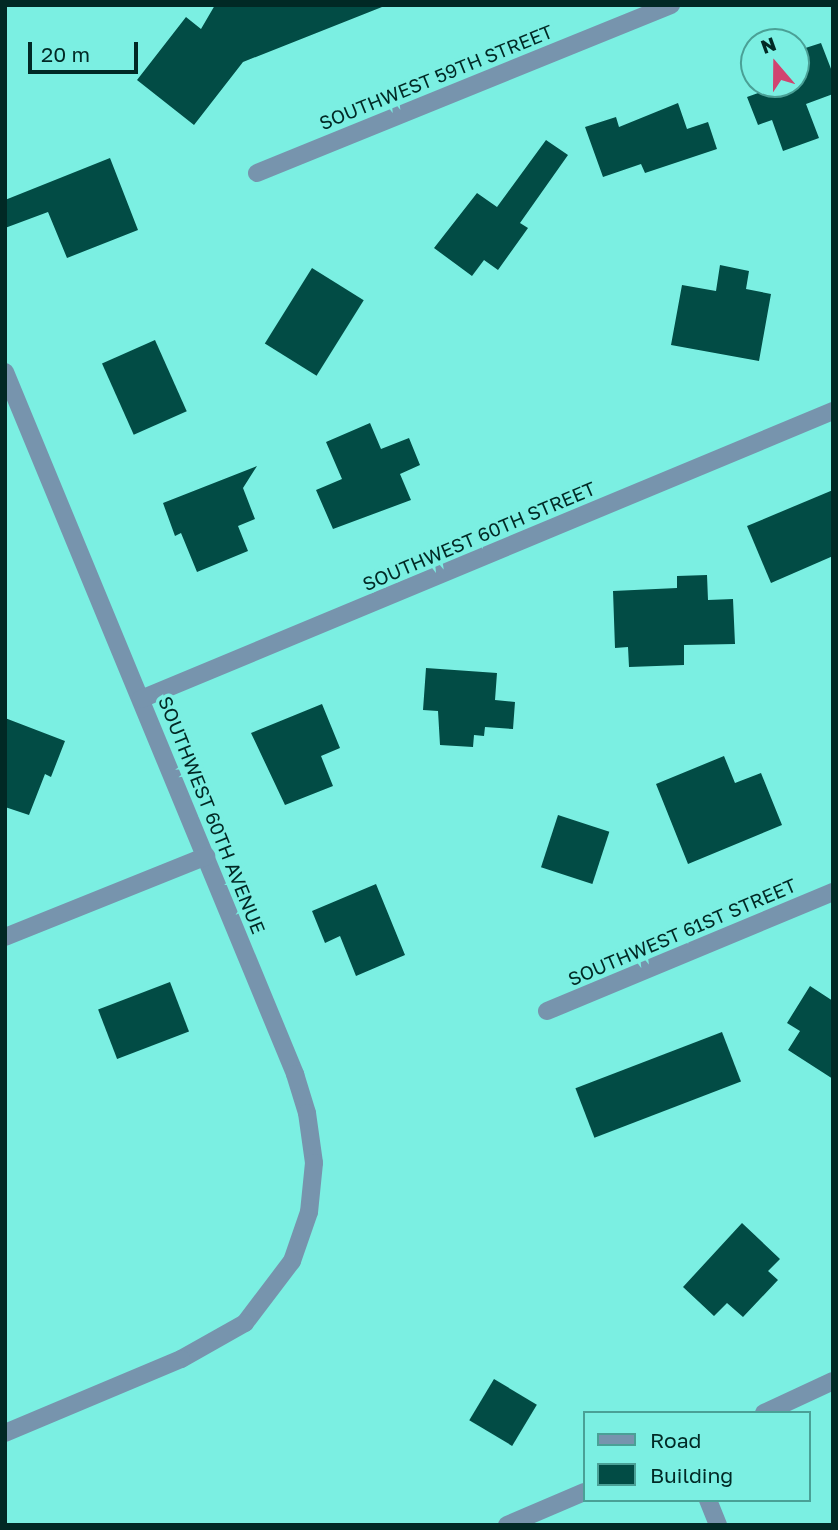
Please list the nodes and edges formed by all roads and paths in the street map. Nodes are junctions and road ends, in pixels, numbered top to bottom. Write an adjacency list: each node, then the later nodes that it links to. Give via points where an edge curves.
1 (671, 5): 2 (street, SOUTHWEST 59TH STREET)
2 (257, 173)
3 (5, 372): 5 (street, SOUTHWEST 60TH AVENUE)
4 (833, 411): 5 (street, SOUTHWEST 60TH STREET)
5 (141, 699): 6 (street, SOUTHWEST 60TH AVENUE)
6 (206, 856): 8 (street); 12 (street, SOUTHWEST 60TH AVENUE, via 295,1074 312,1136 309,1212 302,1238 280,1281 245,1323 228,1335)
7 (833, 892): 9 (street, SOUTHWEST 61ST STREET)
8 (5, 937)
9 (547, 1011)
10 (833, 1381): 11 (street)
11 (768, 1411)
12 (5, 1433)
13 (582, 1493): 15 (street)
14 (709, 1502): 16 (street)
15 (507, 1525)
16 (718, 1525)

